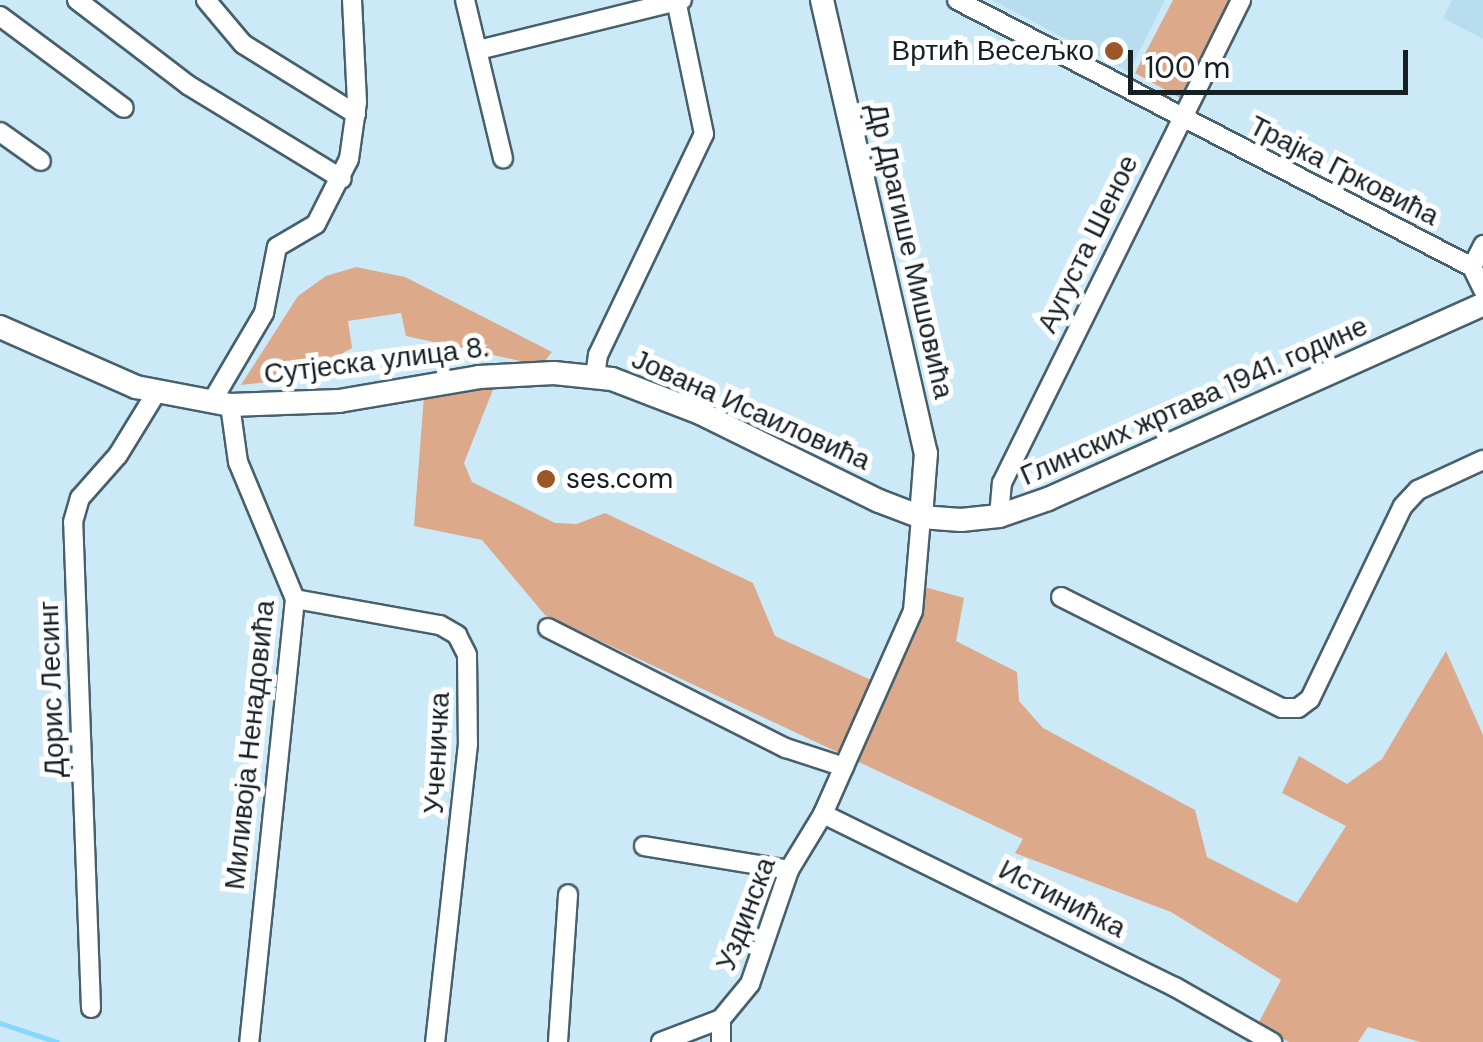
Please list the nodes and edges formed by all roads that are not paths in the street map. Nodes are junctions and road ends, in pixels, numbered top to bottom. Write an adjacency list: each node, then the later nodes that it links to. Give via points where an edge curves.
1 (77, 0): 17 (street, via 188,85)
2 (206, 0): 12 (street, via 243,44)
3 (352, 0): 12 (street)
4 (465, 0): 10 (street)
5 (678, 0): 10 (street); 23 (street, Јована Исаиловића, via 704,134 598,354)
6 (822, 0): 27 (street, Др Драгише Мишовића, via 926,453)
7 (957, 0): 13 (street, Трајка Грковића)
8 (1241, 0): 13 (street, Аугуста Шеное)
9 (0, 16): 11 (street)
10 (478, 50): 15 (street)
11 (124, 108)
12 (356, 114): 17 (street)
13 (1182, 119): 19 (street, Трајка Грковића); 28 (street, Аугуста Шеное, via 1002,483)
14 (0, 132): 16 (street)
15 (503, 158)
16 (41, 161)
17 (342, 178): 25 (street, via 316,224 277,247 264,312)
18 (1483, 246): 19 (street)
19 (1472, 267): 20 (street)
20 (1483, 290)
21 (1483, 304): 28 (street, Глинских жртава 1941. године)
22 (0, 327): 24 (street, Сутјеска улица 8.)
23 (594, 376): 25 (street, Сутјеска улица 8., via 479,377 339,400); 27 (street, Јована Исаиловића, via 663,397)
24 (156, 393): 25 (street, Сутјеска улица 8.); 37 (street, Дорис Лесинг, via 118,455 80,498 73,522)
25 (220, 404): 30 (street, Миливоја Ненадовића)
26 (1483, 460): 29 (street, via 1418,490 1402,506 1310,699 1298,708 1282,708)
27 (920, 516): 28 (street, Глинских жртава 1941. године); 32 (street, Уздинска, via 914,611)
28 (999, 516)
29 (1061, 597)
30 (295, 599): 39 (street, Миливоја Ненадовића); 40 (street, Ученичка, via 440,626 457,635 467,655 468,744)
31 (548, 628): 32 (street, via 786,748)
32 (844, 767): 33 (street, Уздинска)
33 (823, 814): 35 (street, Уздинска); 44 (street, Истинићка, via 1158,978)
34 (644, 846): 35 (street)
35 (789, 870): 38 (street, Уздинска, via 750,984)
36 (568, 894): 41 (street)
37 (91, 1008)
38 (721, 1019): 42 (street); 43 (street)
39 (249, 1042)
40 (434, 1042)
41 (558, 1042)
42 (662, 1042)
43 (721, 1042)
44 (1272, 1042)

